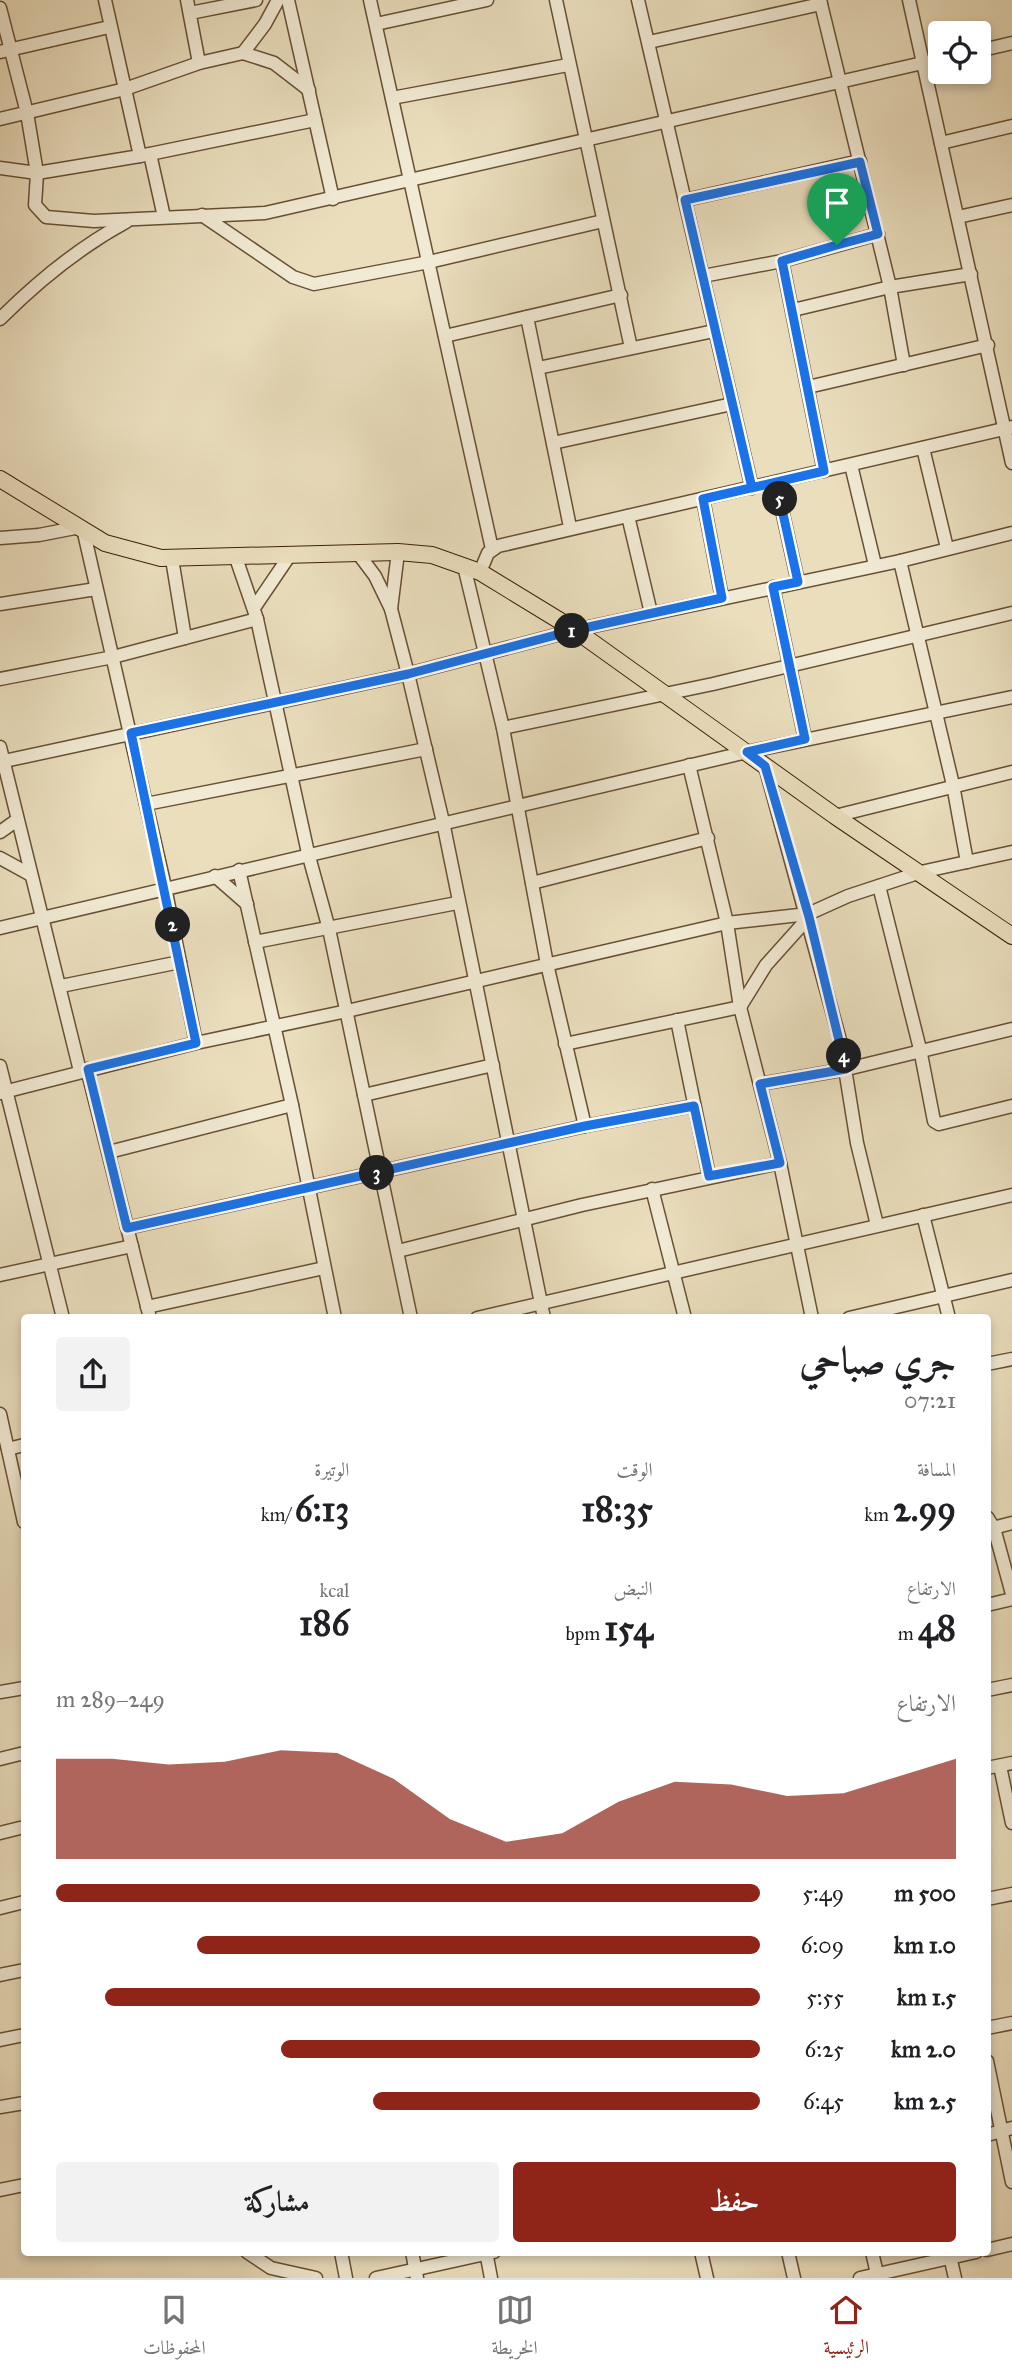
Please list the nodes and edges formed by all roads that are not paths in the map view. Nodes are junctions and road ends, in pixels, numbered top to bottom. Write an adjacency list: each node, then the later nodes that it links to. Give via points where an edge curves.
1 (105, 0): 15 (street)
2 (256, 0): 12 (street)
3 (278, 0): 20 (street)
4 (288, 0): 27 (street)
5 (370, 0): 14 (street)
6 (486, 0): 11 (street)
7 (555, 0): 24 (street)
8 (638, 0): 16 (street)
9 (909, 0): 23 (street)
10 (820, 2): 16 (street); 25 (street)
11 (452, 4): 14 (street)
12 (188, 7): 22 (street)
13 (0, 8): 19 (street)
14 (376, 24): 28 (street)
15 (109, 27): 19 (street); 26 (street)
16 (649, 42): 32 (street)
17 (1012, 43): 18 (street)
18 (991, 48)
19 (5, 51): 29 (street)
20 (243, 53): 22 (street); 27 (street, via 274,63)
21 (928, 62): 23 (street)
22 (199, 63): 26 (street)
23 (922, 63): 25 (street); 35 (street)
24 (568, 65): 28 (street); 34 (street)
25 (839, 83): 32 (street); 37 (street)
26 (125, 89): 29 (street); 36 (street)
27 (309, 90): 31 (street)
28 (392, 98): 40 (street)
29 (27, 113): 30 (street); 39 (street)
30 (0, 119)
31 (315, 120): 36 (street); 41 (street)
32 (667, 120): 34 (street); 42 (street)
33 (1012, 126): 35 (street)
34 (587, 141): 40 (street); 48 (street)
35 (941, 143): 46 (street)
36 (145, 155): 39 (street); 45 (street)
37 (860, 162): 42 (street); 49 (street)
38 (0, 168): 39 (street)
39 (37, 173): 47 (street, via 35,205 46,217)
40 (411, 179): 41 (street); 51 (street)
41 (333, 199): 44 (street, via 265,213)
42 (685, 200): 53 (street)
43 (1012, 205): 46 (street)
44 (202, 215): 45 (street); 51 (street, via 293,277 314,284)
45 (164, 217): 47 (street)
46 (958, 217): 52 (street)
47 (132, 218): 58 (street, via 85,244 34,284)
48 (603, 221): 51 (street); 55 (street)
49 (878, 234): 50 (street); 54 (street)
50 (782, 261): 53 (street); 56 (street)
51 (429, 262): 60 (street)
52 (971, 274): 54 (street); 61 (street)
53 (703, 276): 59 (street)
54 (890, 287): 56 (street); 63 (street)
55 (621, 295): 57 (street); 62 (street)
56 (793, 310): 65 (street)
57 (527, 317): 60 (street); 64 (street)
58 (0, 319)
59 (714, 331): 62 (street); 66 (street)
60 (445, 336): 83 (street)
61 (988, 345): 63 (street); 67 (street)
62 (631, 348): 64 (street)
63 (904, 365): 65 (street)
64 (538, 368): 68 (street)
65 (808, 387): 72 (street)
66 (732, 404): 68 (street); 75 (street)
67 (1008, 428): 69 (street); 70 (street)
68 (553, 443): 78 (street)
69 (923, 448): 71 (street); 82 (street)
70 (1012, 463)
71 (851, 465): 72 (street); 90 (street)
72 (824, 471): 74 (street)
73 (0, 479): 79 (main road)
74 (776, 482): 75 (street); 93 (street)
75 (752, 488): 76 (street)
76 (703, 499): 77 (street); 96 (street)
77 (628, 516): 78 (street); 100 (street)
78 (570, 527): 83 (street)
79 (79, 530): 81 (street); 88 (main road, via 130,552); 95 (street)
80 (1012, 533): 82 (street)
81 (0, 538)
82 (947, 548): 89 (street)
83 (492, 549): 92 (street)
84 (357, 552): 85 (main road); 86 (main road); 98 (street)
85 (398, 552): 91 (main road, via 432,555); 98 (street)
86 (290, 555): 87 (main road); 99 (street)
87 (236, 558): 88 (main road); 99 (street)
88 (172, 559): 104 (street)
89 (900, 561): 90 (street); 103 (street)
90 (875, 565): 93 (street)
91 (464, 566): 92 (main road); 105 (street)
92 (480, 572): 102 (main road)
93 (798, 582): 94 (street)
94 (773, 587): 96 (street); 107 (street)
95 (96, 589): 97 (street); 106 (street)
96 (722, 598): 100 (street)
97 (0, 604)
98 (391, 609): 108 (street)
99 (256, 613): 104 (street); 112 (street)
100 (651, 613): 102 (street)
101 (1012, 614): 103 (street)
102 (575, 630): 105 (street); 110 (main road)
103 (916, 635): 107 (street); 113 (street)
104 (186, 638): 106 (street)
105 (486, 655): 108 (street); 114 (street)
106 (113, 657): 109 (street); 115 (street)
107 (789, 665): 110 (street); 116 (street)
108 (408, 674): 112 (street); 118 (street)
109 (0, 679)
110 (665, 693): 114 (street); 119 (main road)
111 (1012, 697): 113 (street)
112 (276, 700): 115 (street); 124 (street)
113 (936, 713): 116 (street); 125 (street)
114 (503, 728): 127 (street)
115 (131, 733): 120 (street); 126 (street)
116 (805, 739): 119 (street)
117 (0, 747): 120 (street)
118 (426, 749): 124 (street); 130 (street)
119 (747, 752): 121 (street); 122 (main road)
120 (1, 761): 129 (street)
121 (690, 765): 127 (street); 132 (street)
122 (765, 766): 128 (main road); 146 (street)
123 (1012, 772): 125 (street)
124 (292, 776): 126 (street); 134 (street)
125 (953, 785): 128 (street); 136 (street)
126 (146, 804): 143 (street)
127 (516, 805): 130 (street); 141 (street)
128 (835, 816): 138 (main road)
129 (17, 821): 131 (street); 139 (street)
130 (443, 822): 134 (street); 144 (street)
131 (0, 831)
132 (708, 838): 141 (street); 148 (street)
133 (1012, 852): 136 (street)
134 (309, 853): 137 (street); 150 (street)
135 (0, 858): 139 (street)
136 (967, 862): 138 (street)
137 (239, 870): 140 (street); 145 (street)
138 (921, 873): 142 (street); 151 (main road)
139 (31, 875): 147 (street)
140 (215, 876): 143 (street); 145 (street)
141 (532, 883): 154 (street)
142 (879, 886): 146 (street); 164 (street)
143 (165, 887): 147 (street); 153 (street)
144 (457, 903): 150 (street); 155 (street)
145 (247, 905): 152 (street)
146 (808, 915): 148 (street); 157 (street, via 766,965); 167 (street)
147 (44, 919): 149 (street); 156 (street)
148 (727, 923): 154 (street); 157 (street)
149 (0, 928)
150 (329, 929): 152 (street); 158 (street)
151 (1012, 936)
152 (255, 942): 160 (street)
153 (180, 962): 156 (street); 162 (street)
154 (547, 964): 155 (street); 163 (street)
155 (474, 981): 158 (street); 165 (street)
156 (61, 986): 168 (street)
157 (740, 1007): 159 (street); 169 (street)
158 (347, 1011): 160 (street); 171 (street)
159 (677, 1020): 163 (street); 173 (street)
160 (274, 1026): 162 (street); 172 (street)
161 (1012, 1029): 164 (street)
162 (196, 1043): 168 (street)
163 (565, 1044): 175 (street)
164 (920, 1049): 167 (street); 174 (street, via 934,1121 939,1124)
165 (493, 1065): 171 (street); 176 (street)
166 (0, 1066): 170 (street)
167 (846, 1069): 169 (street); 186 (street, via 857,1143)
168 (84, 1070): 170 (street); 177 (street)
169 (760, 1084): 178 (street)
170 (4, 1092): 191 (street)
171 (365, 1095): 179 (street)
172 (292, 1105): 177 (street); 181 (street)
173 (694, 1106): 175 (street); 180 (street)
174 (1012, 1107)
175 (585, 1126): 176 (street)
176 (509, 1143): 179 (street); 185 (street)
177 (108, 1153): 187 (street)
178 (780, 1163): 180 (street); 188 (street)
179 (382, 1172): 181 (street); 190 (street)
180 (709, 1176): 182 (street)
181 (307, 1189): 187 (street); 192 (street)
182 (652, 1189): 185 (street); 193 (street)
183 (1012, 1195): 184 (street)
184 (923, 1215): 186 (street); 196 (street)
185 (524, 1219): 190 (street); 197 (street)
186 (877, 1225): 188 (street)
187 (127, 1228): 189 (street)
188 (797, 1243): 193 (street); 205 (street)
189 (132, 1246): 191 (street); 198 (street)
190 (398, 1251): 201 (street)
191 (51, 1265): 194 (street); 199 (street)
192 (324, 1268): 198 (street); 200 (street)
193 (674, 1271): 197 (street); 204 (street)
194 (0, 1275)
195 (1012, 1280): 196 (street)
196 (944, 1296): 206 (street); 207 (street)
197 (541, 1303): 202 (street); 203 (street)
198 (149, 1312)
199 (61, 1314)
200 (334, 1314)
201 (410, 1314)
202 (494, 1314)
203 (543, 1314)
204 (684, 1314)
205 (811, 1314)
206 (866, 1314)
207 (948, 1314)
208 (1012, 1359): 209 (street)
209 (991, 1363)
210 (0, 1414): 212 (street)
211 (21, 1446): 212 (street)
212 (8, 1449): 213 (street)
213 (13, 1473): 214 (street); 215 (street)
214 (0, 1477)
215 (21, 1509)
216 (1012, 1523): 217 (street)
217 (991, 1525)
218 (991, 1531): 219 (street)
219 (1012, 1594)
220 (1012, 1599): 221 (street)
221 (991, 1604)
222 (1012, 1685): 224 (street)
223 (21, 1688): 225 (street)
224 (991, 1689)
225 (0, 1692)
226 (21, 1754): 227 (street)
227 (0, 1759)
228 (1000, 1766): 229 (street)
229 (1012, 1823)
230 (21, 1829): 231 (street)
231 (0, 1833)
232 (1012, 1894): 233 (street)
233 (991, 1898)
234 (21, 1903): 235 (street)
235 (0, 1908)
236 (21, 1971): 237 (street)
237 (0, 1975)
238 (1012, 2023): 239 (street)
239 (991, 2027)
240 (21, 2036): 241 (street)
241 (0, 2040)
242 (991, 2075): 245 (street)
243 (21, 2104): 244 (street)
244 (0, 2107)
245 (1007, 2129): 246 (street)
246 (1012, 2182)
247 (21, 2186): 248 (street)
248 (0, 2190)
249 (1012, 2244): 250 (street)
250 (991, 2249)
251 (253, 2256): 263 (street, via 271,2268)
252 (342, 2256): 264 (street)
253 (413, 2256): 261 (street)
254 (479, 2256): 261 (street)
255 (489, 2256): 266 (street)
256 (702, 2256): 267 (street)
257 (789, 2256): 268 (street)
258 (873, 2256): 262 (street)
259 (946, 2256): 262 (street)
260 (949, 2256): 270 (street)
261 (416, 2274): 265 (street)
262 (878, 2276): 269 (street)
263 (316, 2278)
264 (346, 2278)
265 (376, 2278)
266 (491, 2278)
267 (707, 2278)
268 (794, 2278)
269 (860, 2278)
270 (955, 2278)

